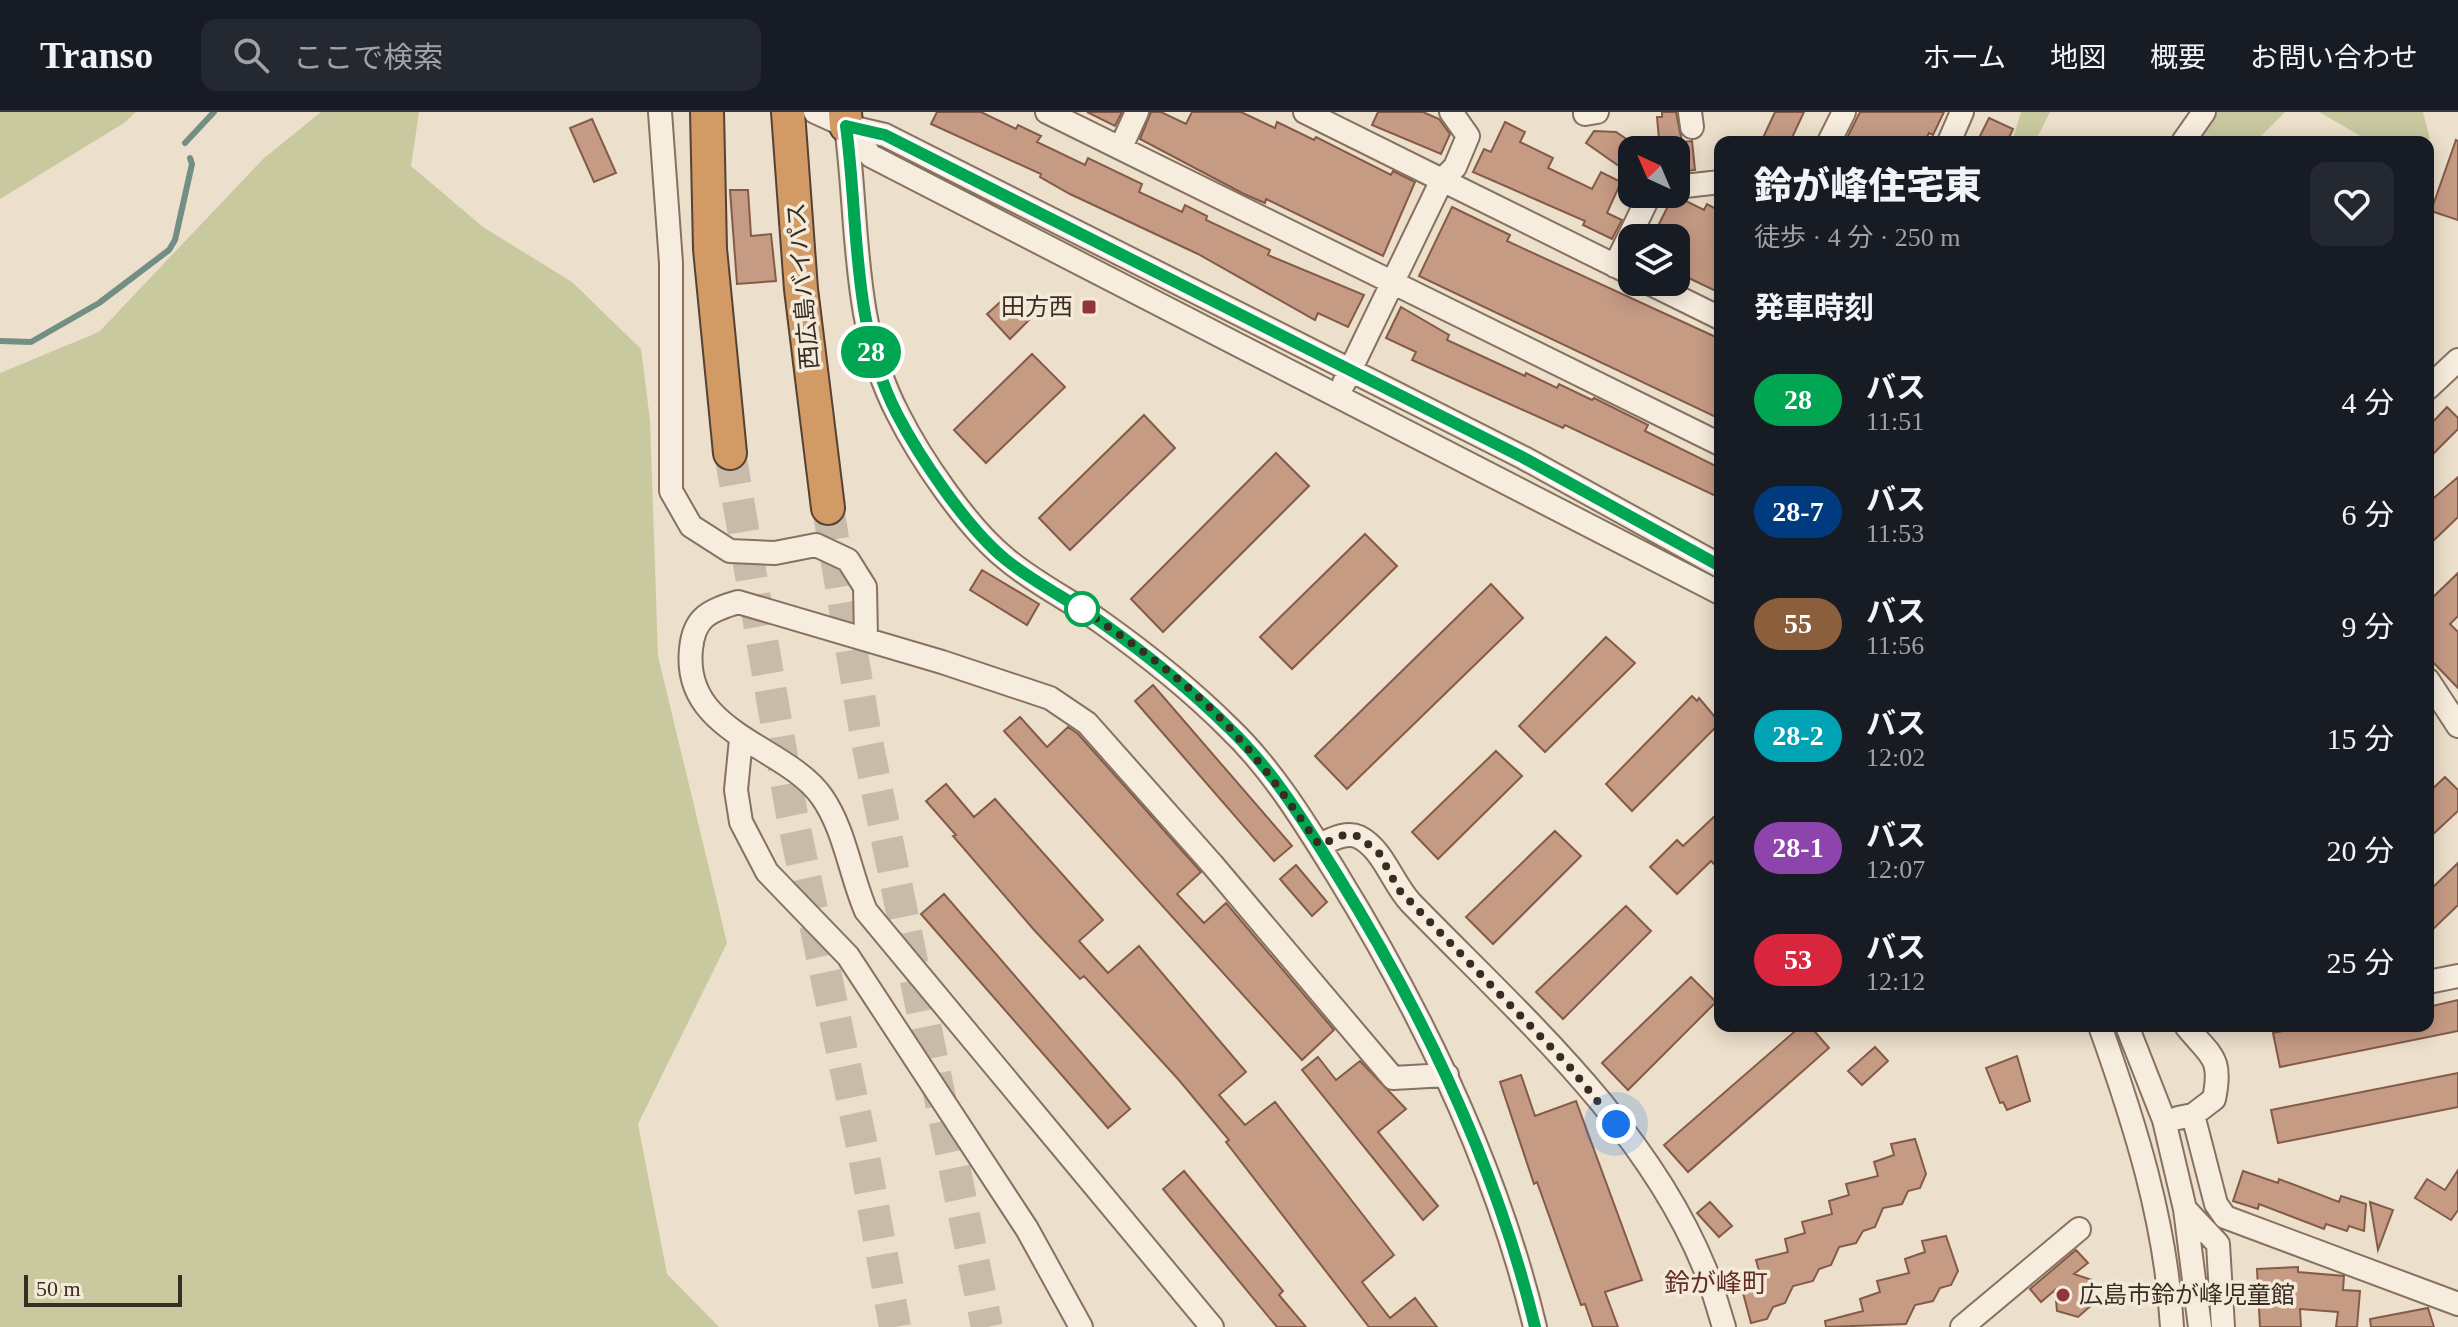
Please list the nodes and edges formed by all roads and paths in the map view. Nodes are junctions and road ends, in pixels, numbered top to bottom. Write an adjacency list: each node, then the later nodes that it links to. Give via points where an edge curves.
1 (660, 112): 33 (street, via 671,263 671,491 691,526 730,551 775,553 816,545 848,560 865,587)
2 (707, 112): 29 (highway, via 710,249)
3 (788, 112): 30 (highway, 西広島バイパス, via 801,289)
4 (815, 112): 12 (street)
5 (1047, 112): 16 (street)
6 (1137, 112): 16 (street)
7 (1305, 112): 17 (street)
8 (1451, 112): 17 (street, via 1468,136 1455,167)
9 (1844, 112): 13 (street)
10 (1962, 112): 14 (street)
11 (2204, 112): 15 (street)
12 (845, 119): 25 (street); 27 (street, via 871,156); 37 (street, via 862,310 872,355 898,416 964,516 1004,558 1101,622 1222,721 1279,787)
13 (1832, 136)
14 (1952, 136)
15 (2187, 136)
16 (1121, 147): 21 (street)
17 (1442, 180): 20 (street); 21 (street)
18 (1714, 183): 19 (street)
19 (1690, 185)
20 (1618, 267)
21 (1393, 284): 25 (street); 28 (street)
22 (1675, 296): 23 (street)
23 (1714, 315)
24 (2458, 360): 26 (street)
25 (1350, 372): 27 (street); 31 (street, via 1524,458)
26 (2434, 382)
27 (1339, 395): 32 (street)
28 (1714, 441)
29 (730, 453)
30 (828, 508)
31 (1714, 563)
32 (1714, 590)
33 (866, 638): 36 (street, via 738,602 711,610 693,630 689,665 706,705); 43 (street, via 1050,698 1087,723 1393,1078)
34 (2434, 689): 35 (street)
35 (2458, 726)
36 (741, 739): 50 (street, via 736,790 741,822 767,872 848,956 1027,1229); 51 (street, via 796,772 821,796 839,831 866,911)
37 (1319, 845): 43 (street, via 1417,1012); 53 (street, via 1344,835 1358,836 1379,853 1399,890 1569,1066 1632,1143 1674,1209 1705,1269)
38 (2458, 976): 39 (street)
39 (2434, 981)
40 (2102, 1032): 46 (street)
41 (2129, 1032): 45 (street)
42 (2192, 1032): 44 (street, via 2212,1051 2219,1075 2214,1099)
43 (1447, 1075): 52 (street, via 1496,1197)
44 (2193, 1115): 45 (street); 49 (street, via 2216,1204 2225,1217)
45 (2164, 1120): 46 (street); 47 (street)
46 (2136, 1125): 55 (street, via 2159,1221)
47 (2185, 1209): 56 (street); 57 (street, via 2218,1244)
48 (2079, 1229): 54 (street)
49 (2458, 1304)
50 (1081, 1327)
51 (1212, 1327)
52 (1535, 1327)
53 (1724, 1327)
54 (1962, 1327)
55 (2172, 1327)
56 (2200, 1327)
57 (2223, 1327)

